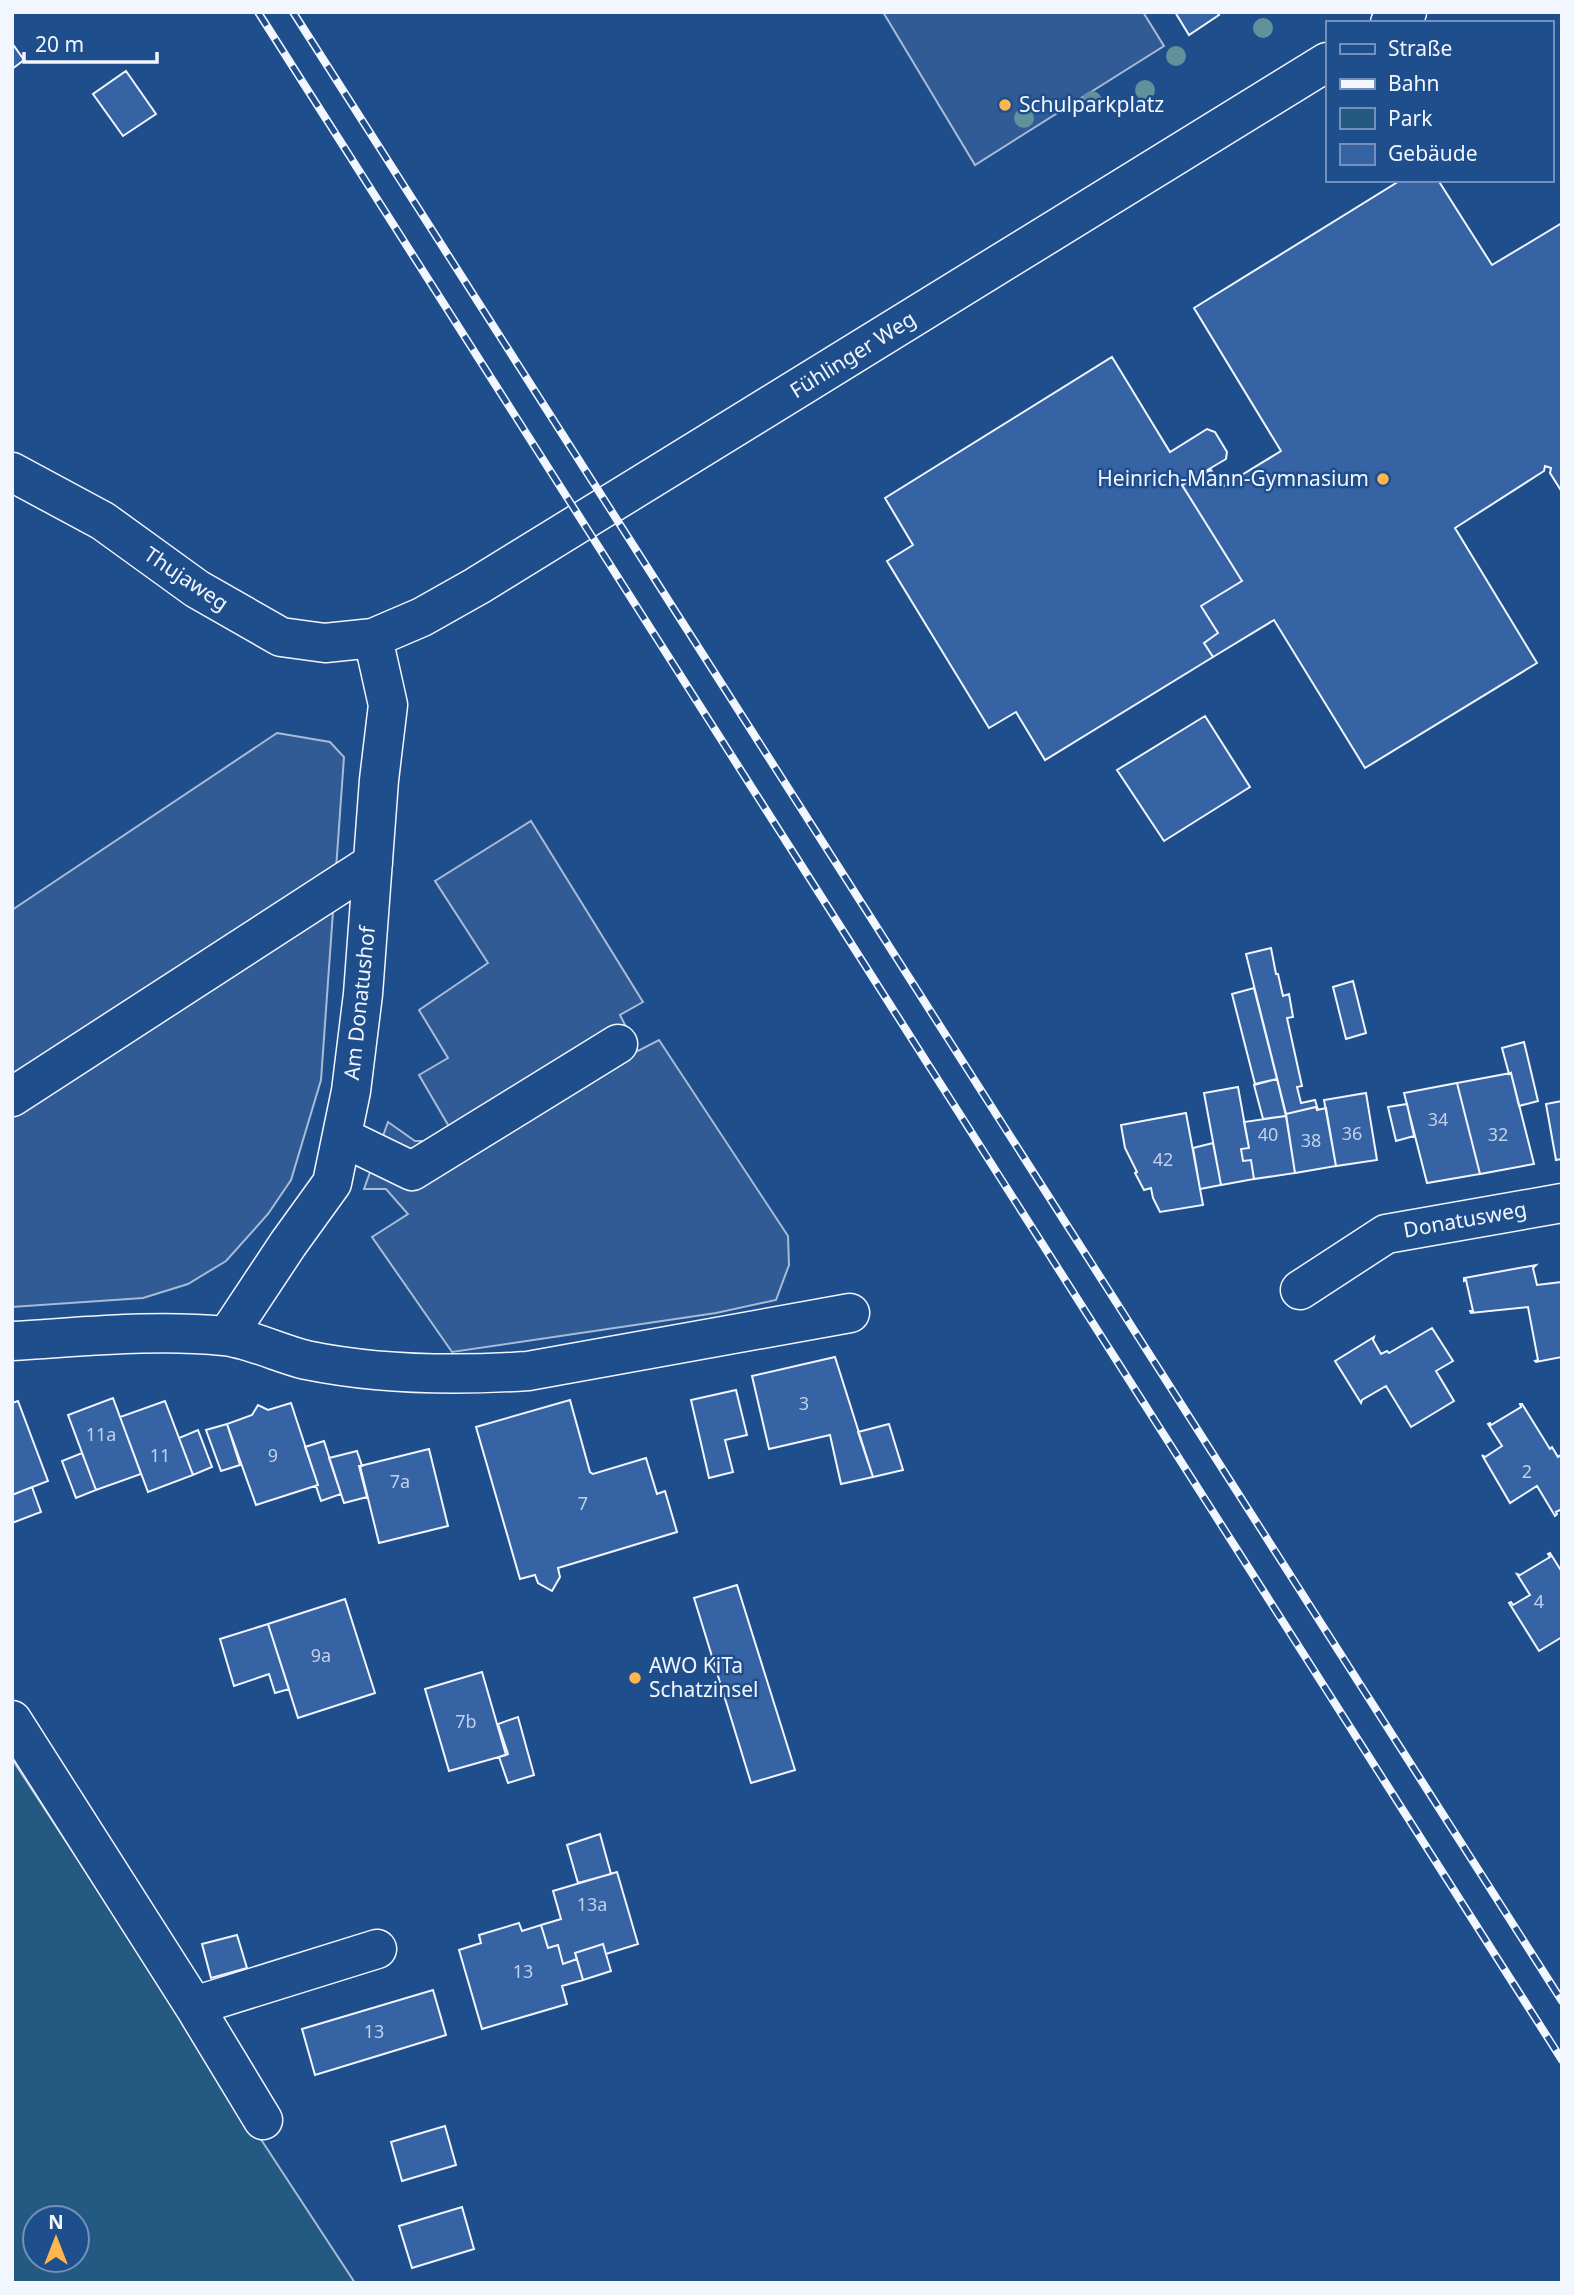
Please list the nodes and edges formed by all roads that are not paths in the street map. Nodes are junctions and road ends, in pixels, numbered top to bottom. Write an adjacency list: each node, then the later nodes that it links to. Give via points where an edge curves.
1 (1326, 63): 3 (street, Fühlinger Weg, via 477,586)
2 (12, 472): 3 (street, Thujaweg, via 103,522 197,589 281,637 325,643)
3 (373, 638): 4 (street, Am Donatushof, via 388,705)
4 (373, 863): 6 (street); 7 (street, Am Donatushof, via 363,994)
5 (618, 1044): 7 (street, via 412,1171)
6 (12, 1097)
7 (342, 1137): 11 (street, Am Donatushof, via 332,1183)
8 (1562, 1203): 9 (street, Donatusweg, via 1386,1234)
9 (1300, 1290)
10 (850, 1313): 11 (street, via 528,1371 474,1375 345,1367)
11 (228, 1336): 12 (street, via 144,1333)
12 (12, 1342)
13 (12, 1720): 15 (street)
14 (377, 1949): 15 (street)
15 (194, 2006): 16 (street)
16 (263, 2120)

